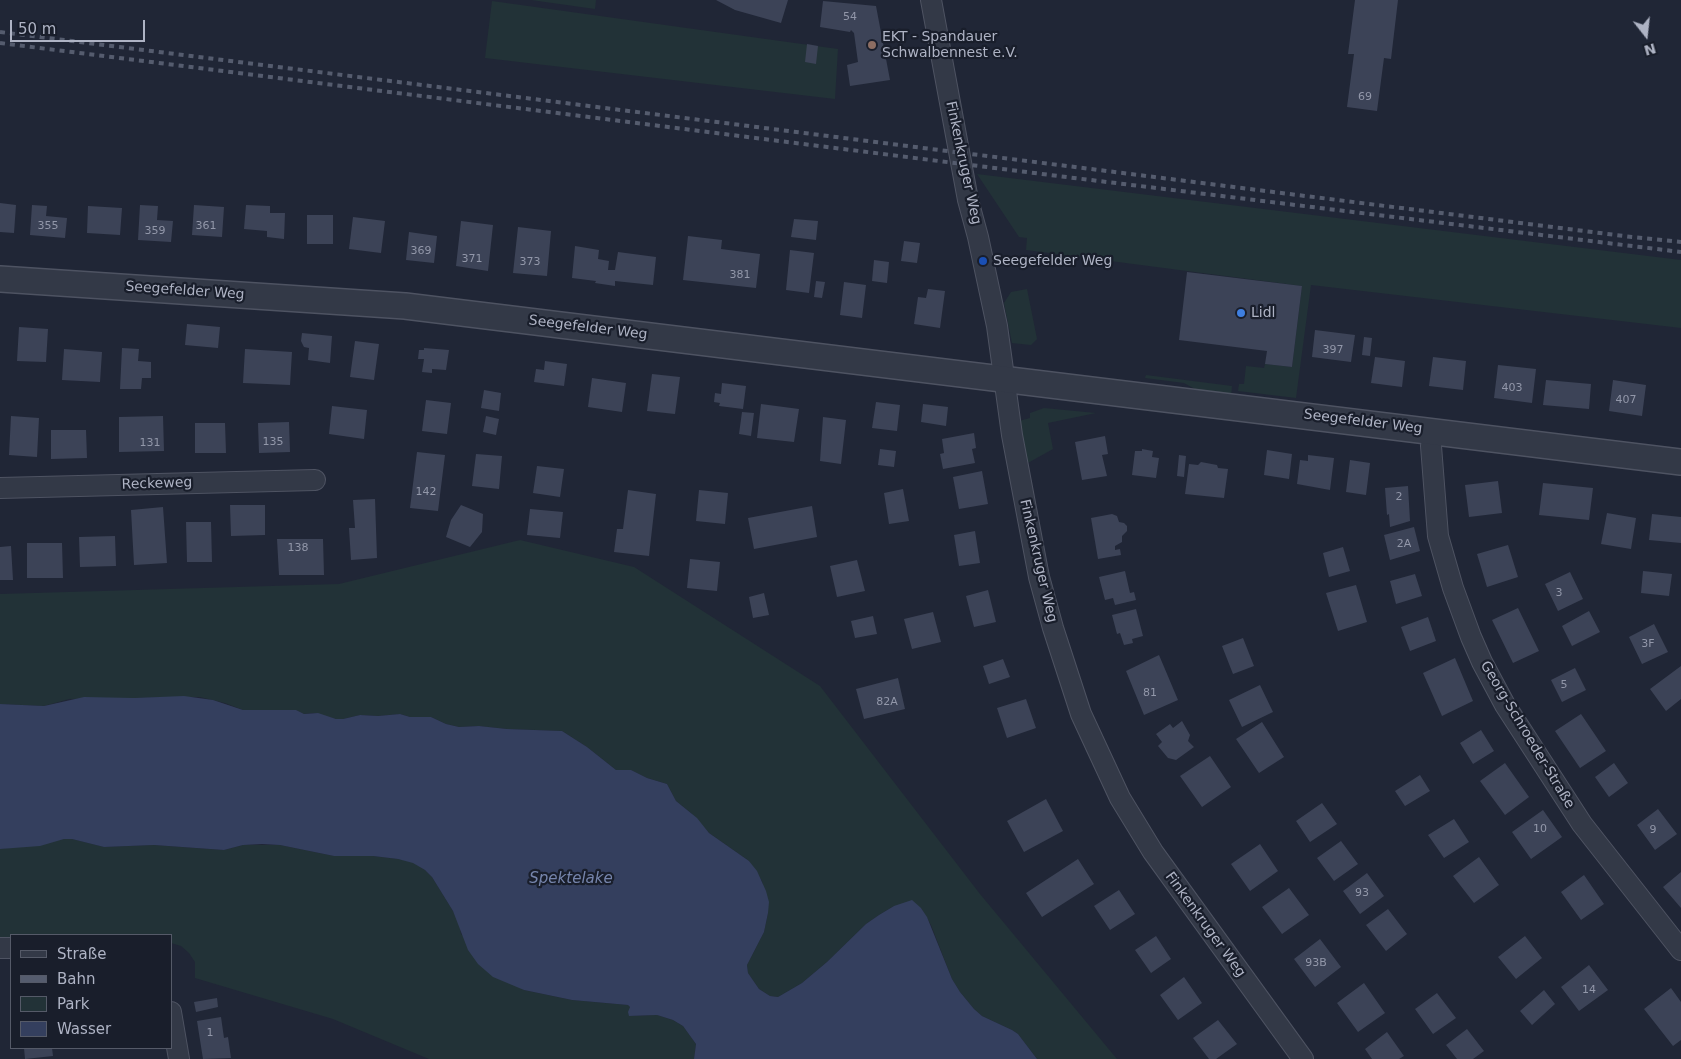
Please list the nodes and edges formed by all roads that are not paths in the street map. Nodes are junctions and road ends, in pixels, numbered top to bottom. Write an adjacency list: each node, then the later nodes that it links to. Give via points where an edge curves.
1 (931, 0): 3 (street, Finkenkruger Weg, via 968,200 997,326)
2 (0, 279): 3 (street, Seegefelder Weg, via 406,306)
3 (1004, 378): 4 (street, Seegefelder Weg); 11 (street, Finkenkruger Weg, via 1039,577 1069,678 1093,743 1120,798 1153,852)
4 (1433, 430): 5 (street, Seegefelder Weg); 8 (street, Georg-Schroeder-Straße, via 1431,446 1438,536 1453,588 1482,662 1505,705 1582,824)
5 (1681, 462)
6 (315, 480): 7 (street, Reckeweg)
7 (0, 488)
8 (1681, 950)
9 (172, 1018): 10 (street)
10 (179, 1059)
11 (1303, 1059)

